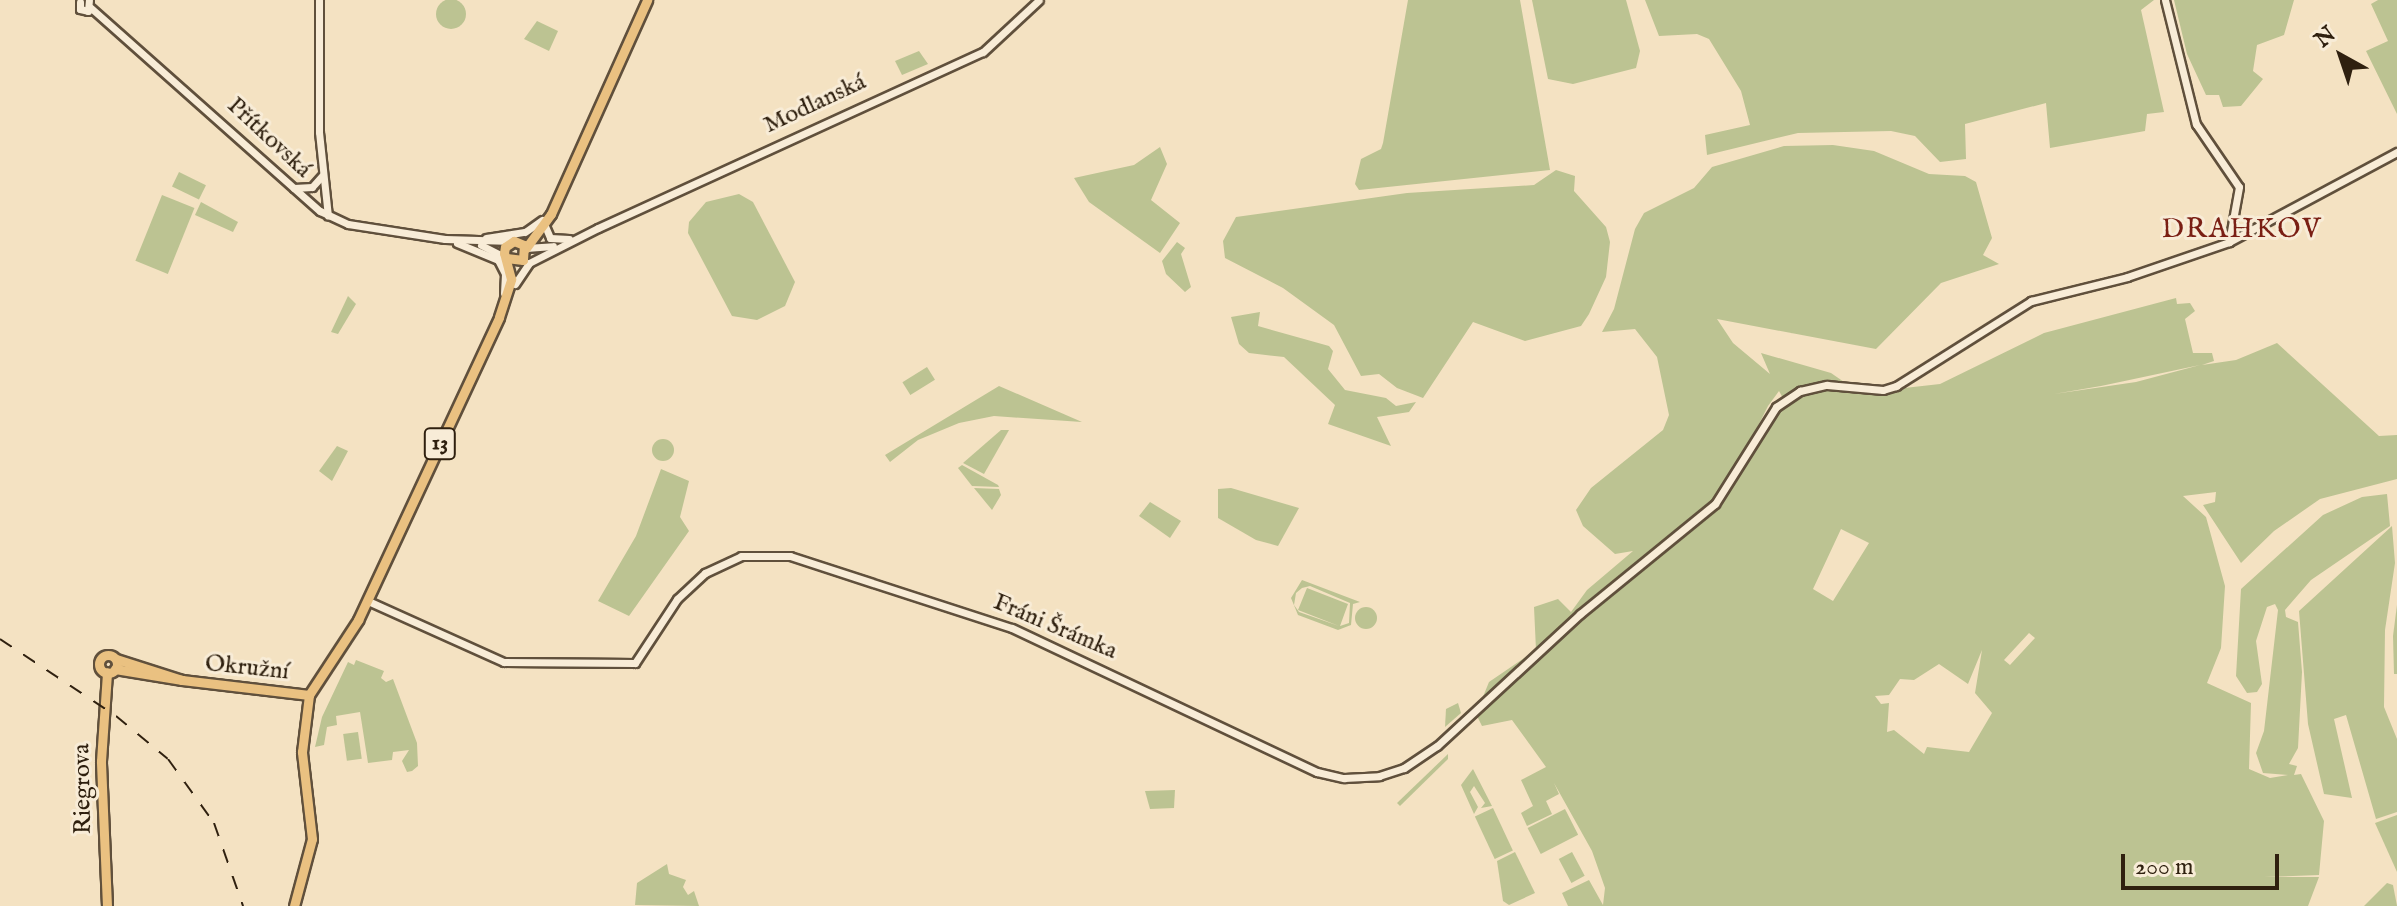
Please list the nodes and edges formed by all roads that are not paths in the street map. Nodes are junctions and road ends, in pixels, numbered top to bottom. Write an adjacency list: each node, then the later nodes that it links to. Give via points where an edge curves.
1 (319, 0): 7 (street)
2 (647, 0): 10 (main road)
3 (1039, 0): 11 (street, Modlanská, via 983,52)
4 (2165, 0): 15 (street, via 2196,124 2239,187)
5 (84, 2): 8 (street, Přítkovská, via 133,40)
6 (2397, 152): 15 (street, Fráni Šrámka)
7 (322, 176): 8 (street, via 312,187); 9 (street)
8 (294, 188): 9 (street, Přítkovská)
9 (328, 216): 13 (street, Přítkovská, via 348,224)
10 (543, 223): 12 (street, via 550,238); 13 (street, via 514,235); 14 (main road); 16 (main road)
11 (596, 229): 12 (street); 17 (street)
12 (570, 238): 16 (street, via 545,249)
13 (447, 239): 14 (street, Přítkovská); 18 (street, Přítkovská, via 492,248); 21 (street, via 486,251 501,264 505,282)
14 (514, 241): 16 (main road); 18 (main road)
15 (2229, 242): 22 (street, Fráni Šrámka, via 2127,277 2031,301 1896,386 1800,391 1776,407 1715,504 1404,768 1365,778 1334,776 1012,628 848,572 769,554 733,559 693,582 663,617 640,661 504,662)
16 (526, 248): 19 (main road)
17 (558, 249): 19 (street); 20 (street, via 527,265)
18 (506, 258): 19 (main road); 21 (main road, 13, via 510,283)
19 (522, 261): 20 (main road, 13)
20 (515, 284): 21 (main road, 13)
21 (499, 317): 22 (main road, 13)
22 (368, 601): 26 (main road, 13)
23 (113, 667): 24 (main road, Okružní); 25 (main road, Okružní); 27 (main road, Riegrova)
24 (154, 676): 25 (main road, Okružní); 27 (main road, via 118,676)
25 (182, 680): 26 (main road, Okružní)
26 (309, 695): 29 (main road, via 302,752 312,839)
27 (105, 698): 28 (main road, Riegrova, via 101,761)
28 (107, 906)
29 (294, 906)

